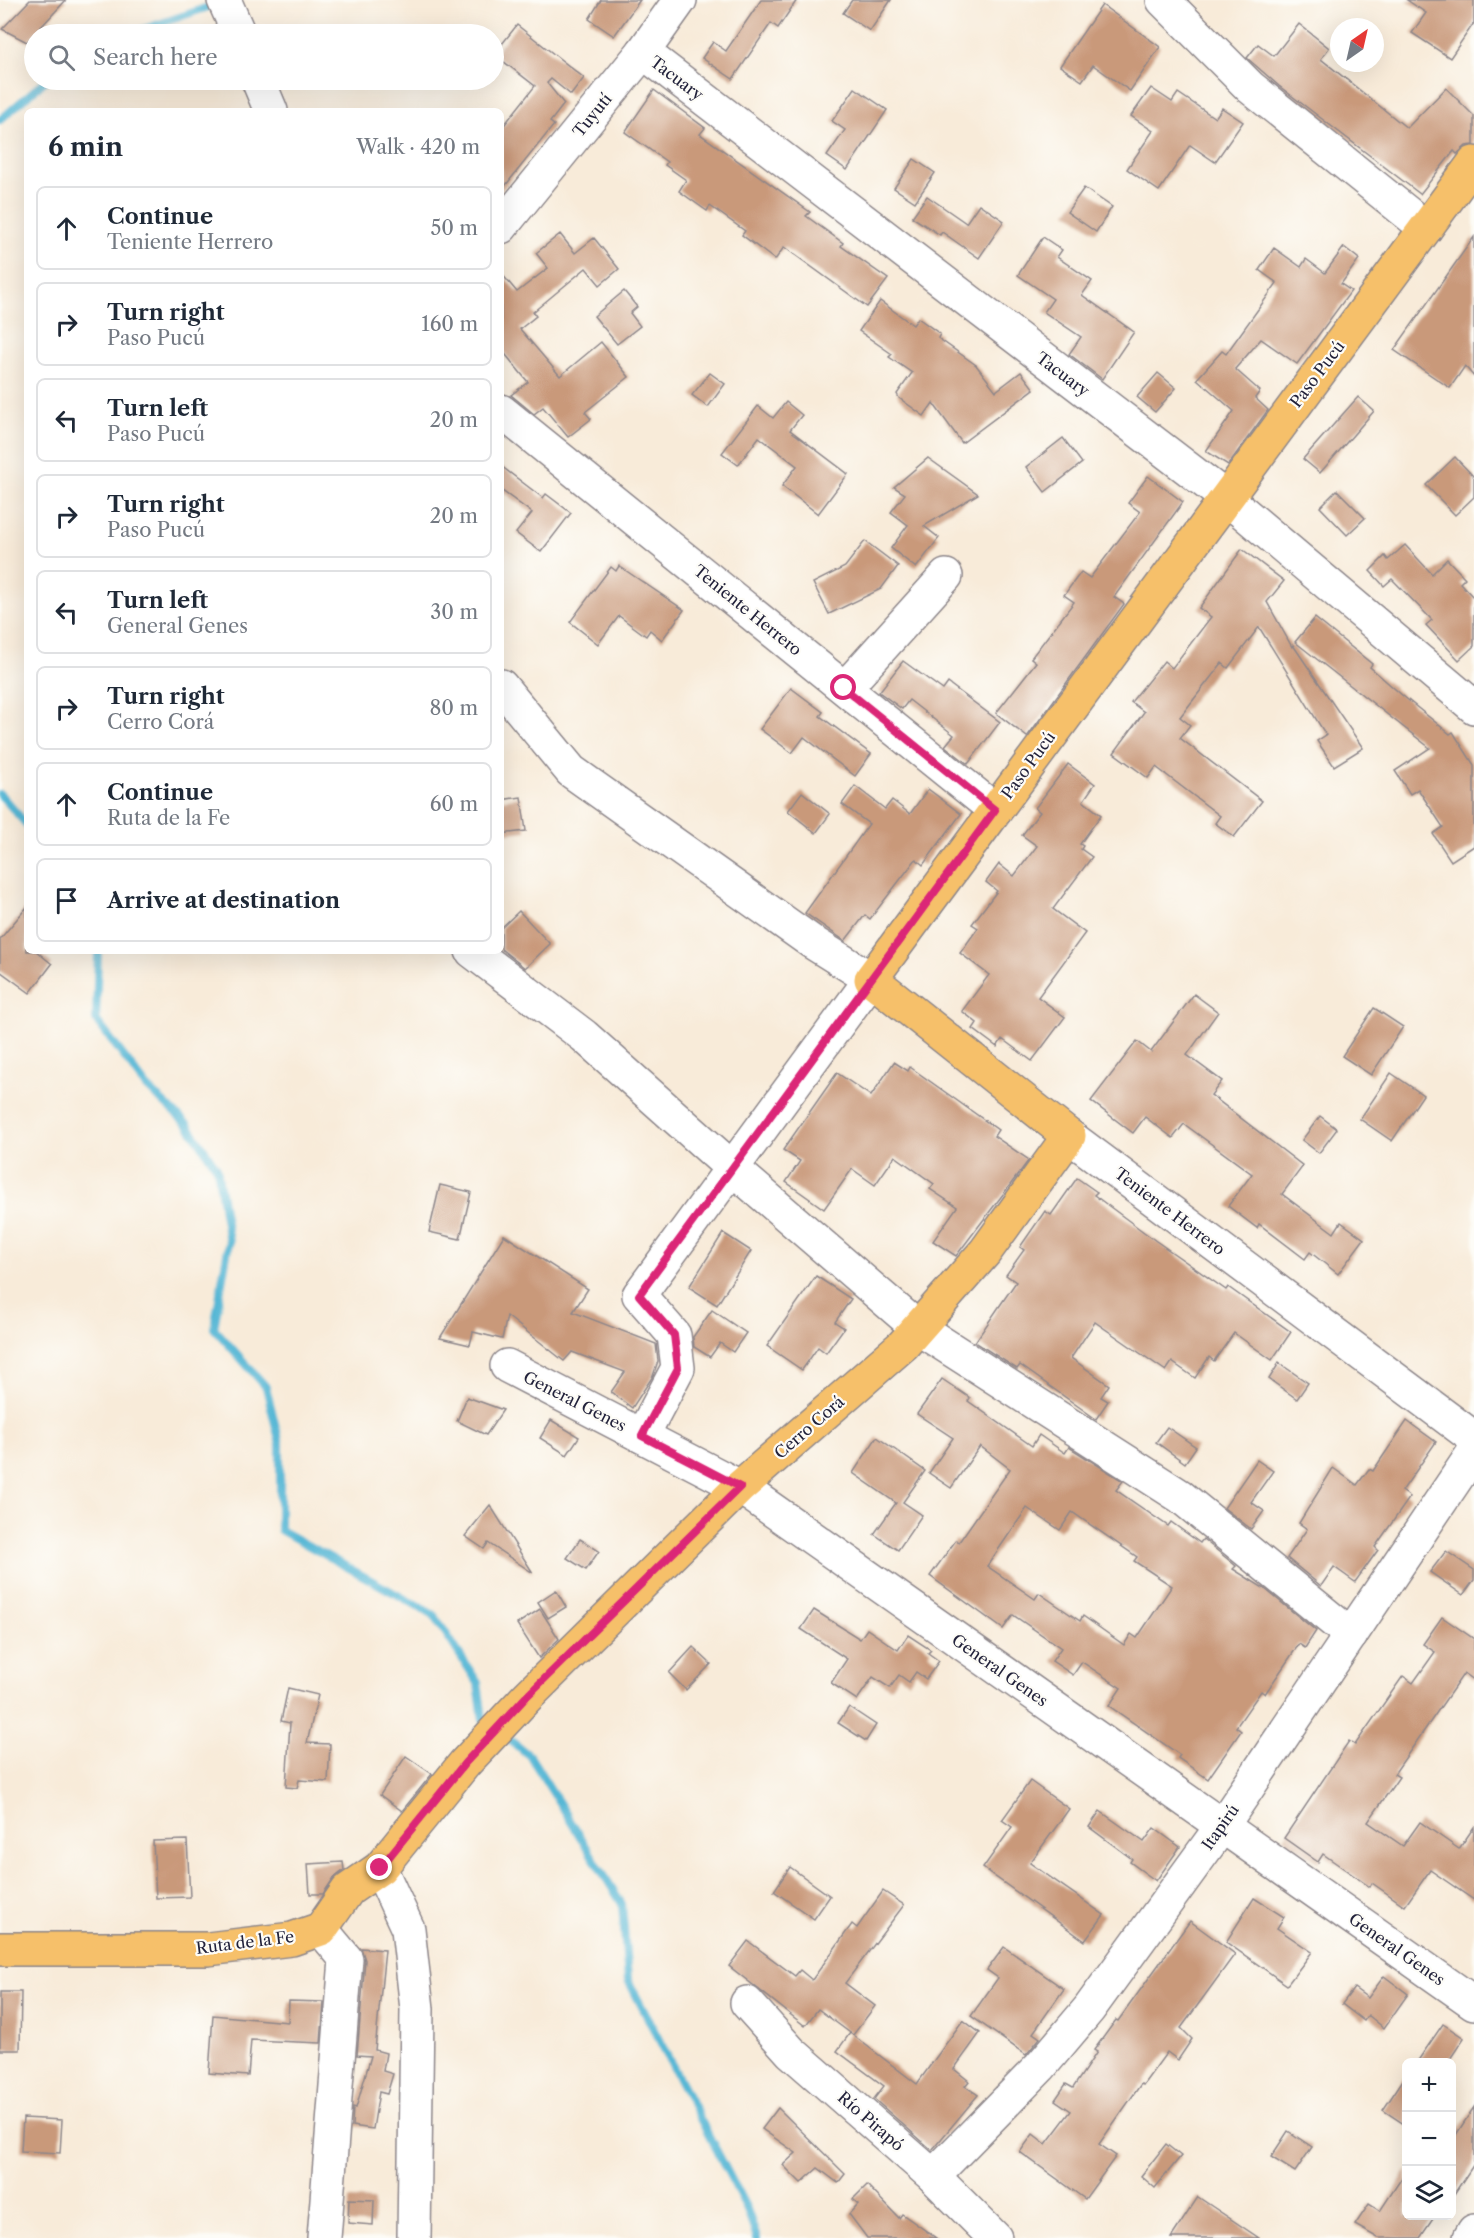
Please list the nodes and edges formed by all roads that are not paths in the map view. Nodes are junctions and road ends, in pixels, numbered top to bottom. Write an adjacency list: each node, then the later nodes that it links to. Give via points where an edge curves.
1 (680, 0): 3 (street, Tuyutí)
2 (1163, 0): 8 (street, via 1250,87)
3 (643, 52): 7 (street, Tuyutí); 10 (street, Tacuary)
4 (262, 90): 5 (street)
5 (270, 108)
6 (1474, 163): 8 (main road, Paso Pucú)
7 (504, 222)
8 (1426, 228): 10 (main road, Paso Pucú)
9 (504, 413): 12 (street, Teniente Herrero)
10 (1225, 497): 14 (street, Tacuary); 15 (main road, Paso Pucú)
11 (946, 576): 12 (street)
12 (844, 688): 15 (street, Teniente Herrero)
13 (504, 690): 17 (street, via 571,771 812,942)
14 (1472, 701)
15 (995, 810): 17 (main road, Paso Pucú)
16 (476, 954): 19 (street, via 585,1036)
17 (871, 979): 18 (main road, Teniente Herrero); 19 (street, Paso Pucú)
18 (1069, 1136): 20 (main road, Cerro Corá, via 985,1252); 23 (street, Teniente Herrero)
19 (732, 1168): 20 (street); 22 (street, Paso Pucú, via 639,1295 674,1335 678,1368)
20 (918, 1328): 25 (main road, Cerro Corá); 26 (street, via 1180,1496)
21 (507, 1366): 22 (street, General Genes)
22 (642, 1436): 25 (street, General Genes)
23 (1474, 1438)
24 (1474, 1452): 26 (street, Itapirú)
25 (740, 1487): 27 (street, General Genes); 28 (main road, Cerro Corá, via 526,1697 465,1763)
26 (1351, 1635): 27 (street, Itapirú)
27 (1222, 1826): 32 (street, General Genes); 33 (street, Itapirú, via 1089,2009 1040,2067)
28 (380, 1868): 29 (main road, via 348,1890); 36 (street, via 408,1929 417,2009)
29 (321, 1929): 30 (main road, Ruta de la Fe, via 292,1939 208,1949); 35 (street, via 346,1959)
30 (0, 1949)
31 (747, 2003): 33 (street, Río Pirapó, via 791,2052)
32 (1474, 2003)
33 (933, 2176): 37 (street, Río Pirapó)
34 (1474, 2231): 38 (street)
35 (324, 2238)
36 (414, 2238)
37 (995, 2238)
38 (1470, 2238)

